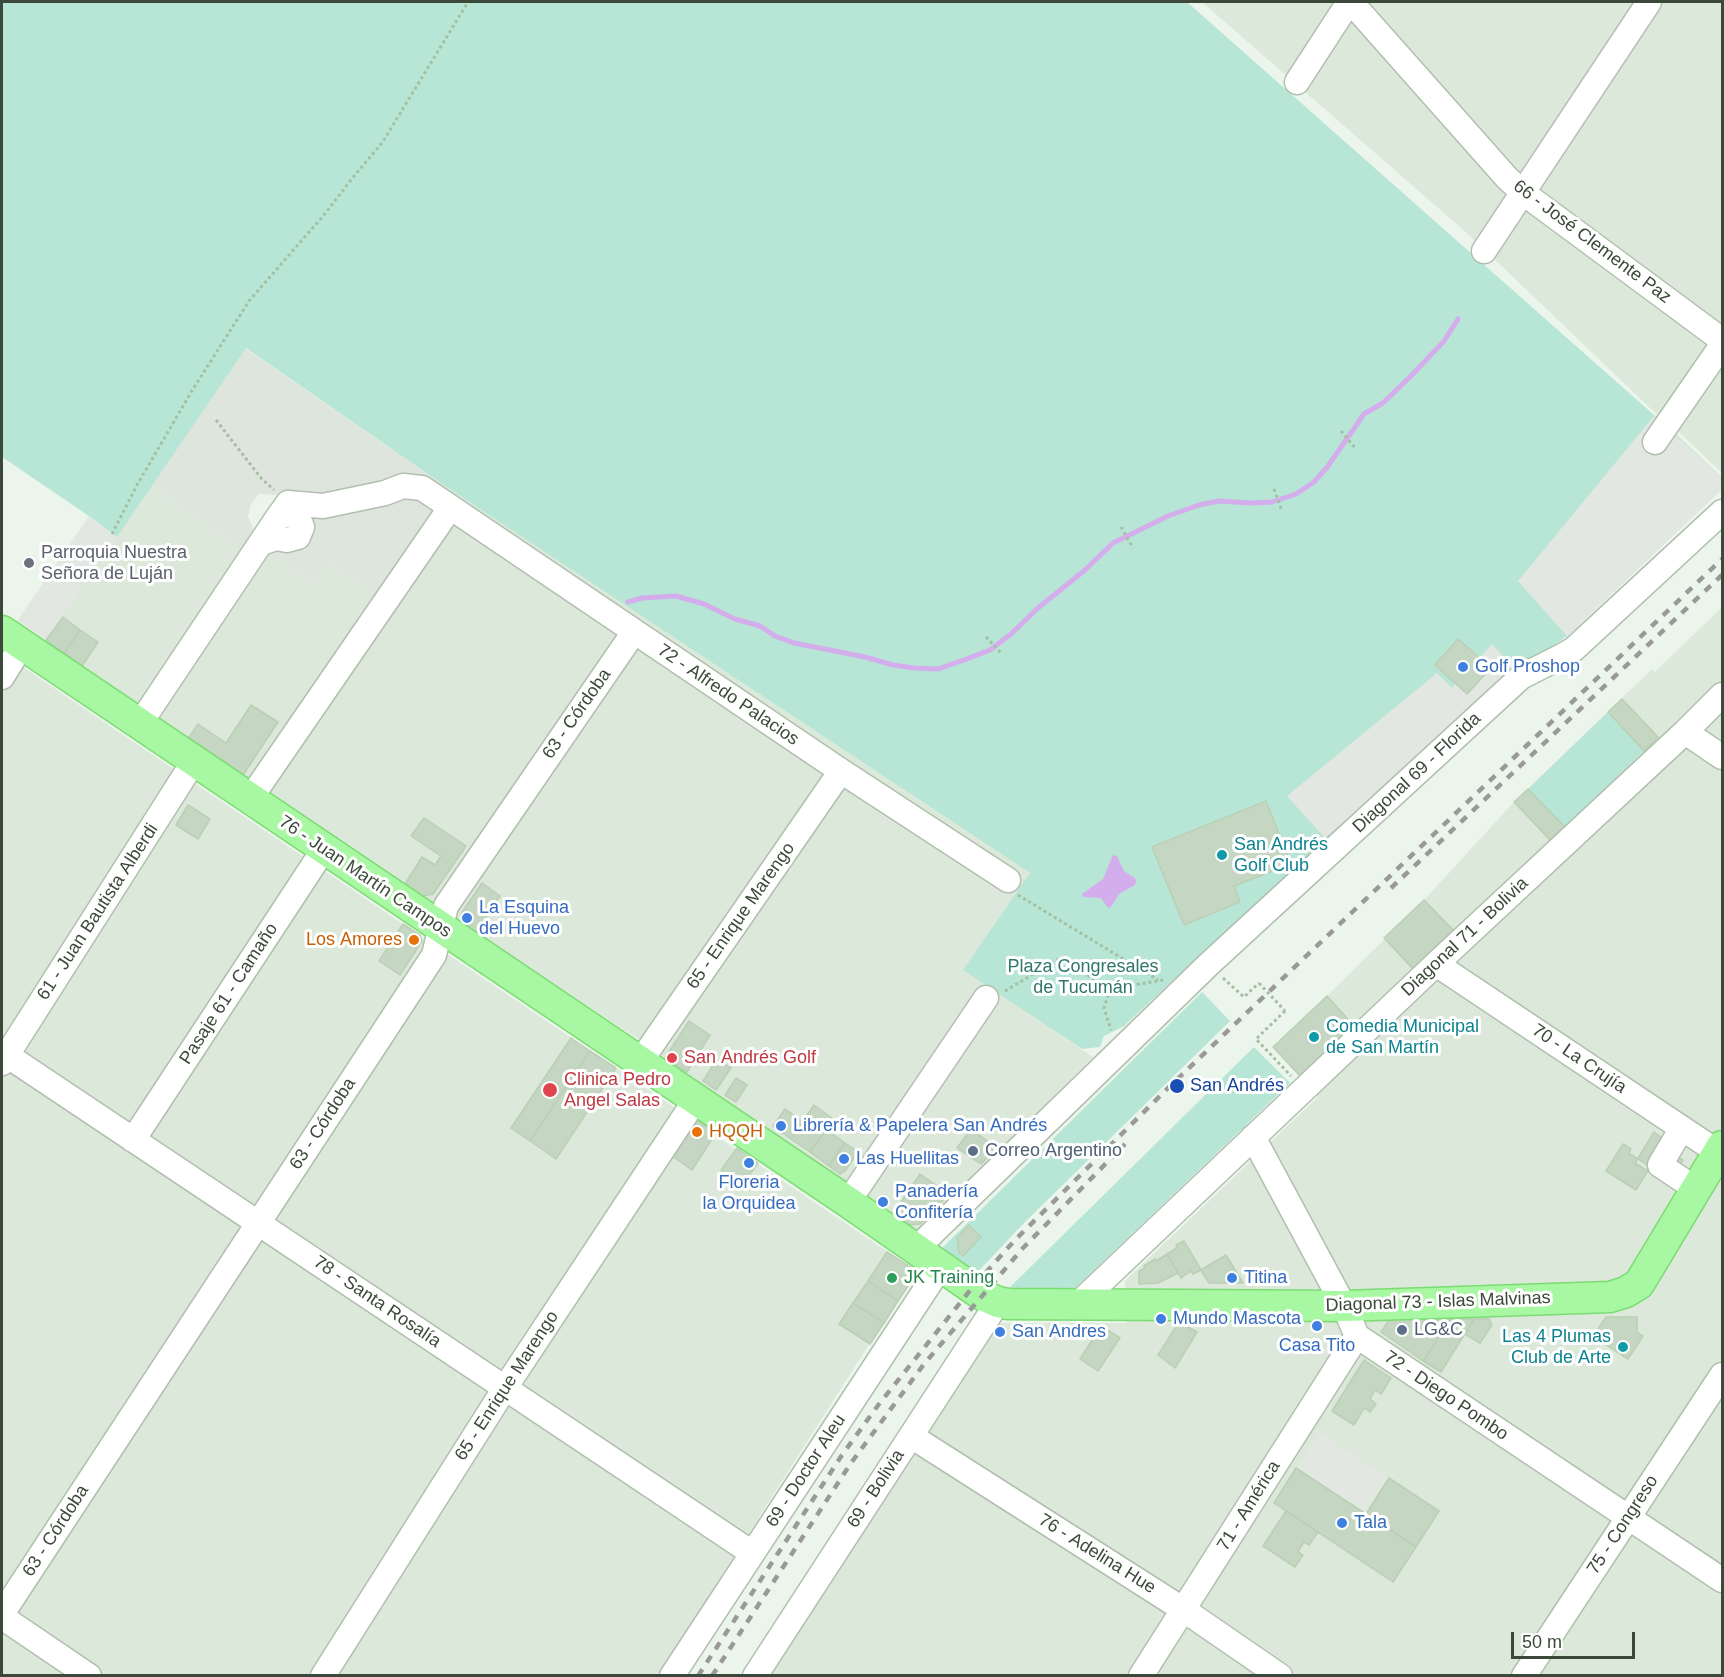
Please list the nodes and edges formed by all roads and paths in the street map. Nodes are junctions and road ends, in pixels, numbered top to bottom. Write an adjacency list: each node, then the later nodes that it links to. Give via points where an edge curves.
1 (468, 2): 19 (path, via 382,143 249,301 193,389)
2 (1350, 2): 4 (street); 5 (street, 66 - José Clemente Paz)
3 (1649, 2): 5 (street)
4 (1297, 82)
5 (1522, 192): 6 (street); 7 (street, 66 - José Clemente Paz)
6 (1484, 251)
7 (1722, 340)
8 (1722, 345): 11 (street)
9 (216, 420): 15 (path)
10 (1341, 431): 12 (path)
11 (1661, 435)
12 (1356, 449)
13 (1274, 489): 16 (path)
14 (450, 508): 15 (street, 72 - Alfredo Palacios, via 422,488 403,486 323,506); 21 (street, 72 - Alfredo Palacios); 32 (street)
15 (283, 510): 27 (street)
16 (1282, 511)
17 (1722, 512): 40 (street, Diagonal 69 - Florida, via 1574,649 1521,676)
18 (1121, 527): 20 (path)
19 (112, 534)
20 (1133, 548)
21 (634, 632): 31 (street, 72 - Alfredo Palacios); 35 (street, 63 - Córdoba, via 446,906)
22 (986, 637): 24 (path)
23 (12, 638): 25 (street); 27 (main road, 76 - Juan Martín Campos)
24 (1002, 654)
25 (2, 677)
26 (1722, 695): 28 (street, Diagonal 71 - Bolivia)
27 (139, 725): 30 (main road, 76 - Juan Martín Campos)
28 (1685, 732): 29 (street); 36 (street, Diagonal 71 - Bolivia)
29 (1722, 757)
30 (194, 761): 32 (main road, 76 - Juan Martín Campos); 41 (street, 61 - Juan Bautista Alberdi)
31 (841, 771): 34 (street, 72 - Alfredo Palacios); 42 (street, 65 - Enrique Marengo)
32 (250, 799): 33 (main road, 76 - Juan Martín Campos)
33 (324, 849): 35 (main road, 76 - Juan Martín Campos); 47 (street, Pasaje 61 - Camaño)
34 (1008, 880): 38 (path, via 1016,894 1160,981)
35 (441, 928): 42 (main road, 76 - Juan Martín Campos); 51 (street, 63 - Córdoba, via 434,955)
36 (1436, 964): 43 (street, Diagonal 71 - Bolivia); 45 (street, 70 - La Crujía)
37 (1228, 983): 43 (path, bridge, via 1244,997 1259,983 1285,1011 1256,1039)
38 (1110, 989): 39 (path, via 1060,958); 40 (path, via 1104,1008 1112,1032)
39 (987, 998): 50 (street)
40 (1123, 1047): 52 (street, Diagonal 69 - Florida)
41 (3, 1057): 47 (street, 78 - Santa Rosalía)
42 (640, 1062): 44 (main road, 76 - Juan Martín Campos)
43 (1305, 1090): 46 (street, Diagonal 71 - Bolivia)
44 (696, 1099): 50 (main road, 76 - Juan Martín Campos); 59 (street, 65 - Enrique Marengo)
45 (1682, 1128): 48 (street, 70 - La Crujía); 49 (street, via 1660,1165)
46 (1253, 1137): 55 (street, Diagonal 71 - Bolivia); 56 (street)
47 (133, 1140): 51 (street, 78 - Santa Rosalía)
48 (1721, 1151): 49 (main road)
49 (1696, 1189): 56 (main road, Diagonal 73 - Islas Malvinas, via 1639,1284 1626,1292 1610,1297)
50 (848, 1202): 52 (main road, 76 - Juan Martín Campos)
51 (258, 1223): 59 (street, 78 - Santa Rosalía); 65 (street, 63 - Córdoba)
52 (916, 1249): 53 (main road, 76 - Juan Martín Campos)
53 (941, 1266): 54 (main road, 76 - Juan Martín Campos); 62 (street, 69 - Doctor Aleu)
54 (998, 1302): 55 (main road, Diagonal 73 - Islas Malvinas); 60 (street, 69 - Bolivia)
55 (1078, 1304): 56 (main road, Diagonal 73 - Islas Malvinas)
56 (1344, 1306): 57 (street)
57 (1357, 1336): 61 (street, 72 - Diego Pombo); 64 (street, 71 - América)
58 (1722, 1375): 61 (street, 75 - Congreso)
59 (505, 1388): 62 (street, 78 - Santa Rosalía); 67 (street, 65 - Enrique Marengo)
60 (911, 1436): 64 (street, 76 - Adelina Hue); 69 (street, 69 - Bolivia)
61 (1628, 1518): 63 (street, 72 - Diego Pombo); 72 (street, 75 - Congreso)
62 (752, 1552): 68 (street, 69 - Doctor Aleu)
63 (1722, 1580)
64 (1184, 1610): 70 (street, 71 - América); 71 (street, 76 - Adelina Hue)
65 (2, 1616): 66 (street)
66 (89, 1676)
67 (322, 1676)
68 (672, 1676)
69 (754, 1676)
70 (1141, 1676)
71 (1280, 1676)
72 (1524, 1676)

